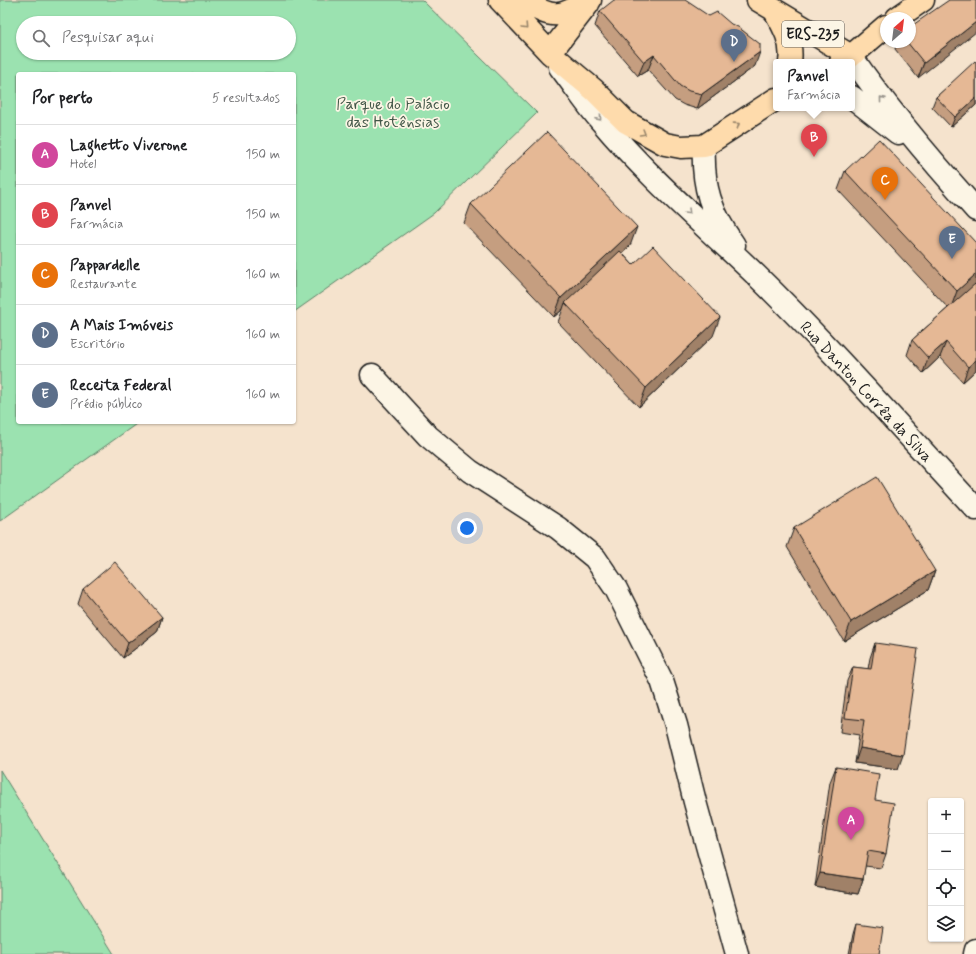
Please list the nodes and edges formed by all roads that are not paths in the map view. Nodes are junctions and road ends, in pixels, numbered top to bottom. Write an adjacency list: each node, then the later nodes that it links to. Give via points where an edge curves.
1 (500, 0): 8 (main road, one-way to 8)
2 (524, 0): 3 (main road, via 545,13 560,15)
3 (591, 0): 8 (main road)
4 (923, 0): 6 (main road)
5 (766, 6): 9 (main road, via 786,30); 10 (main road, ERS-235)
6 (906, 12)
7 (880, 31): 10 (main road)
8 (550, 53): 14 (main road, one-way to 14, via 594,90 626,122 646,135 681,148); 17 (street, Rua Danton Corrêa da Silva, one-way to 17, via 606,126 691,215)
9 (790, 59)
10 (846, 59)
11 (855, 69): 15 (street, ERS-235, one-way to 11)
12 (773, 99): 14 (main road, one-way to 12)
13 (855, 99): 15 (street)
14 (704, 146): 17 (street, Rua Danton Corrêa da Silva, via 706,187 723,230)
15 (933, 162): 16 (street, ERS-235)
16 (976, 210)
17 (756, 275): 19 (street, Rua Danton Corrêa da Silva, via 841,361)
18 (372, 375): 22 (street, via 428,436 470,471 558,528 595,558 616,589 662,681 676,724)
19 (969, 502): 20 (street, Rua Danton Corrêa da Silva)
20 (976, 525)
21 (976, 950): 23 (street)
22 (737, 954)
23 (975, 954)

